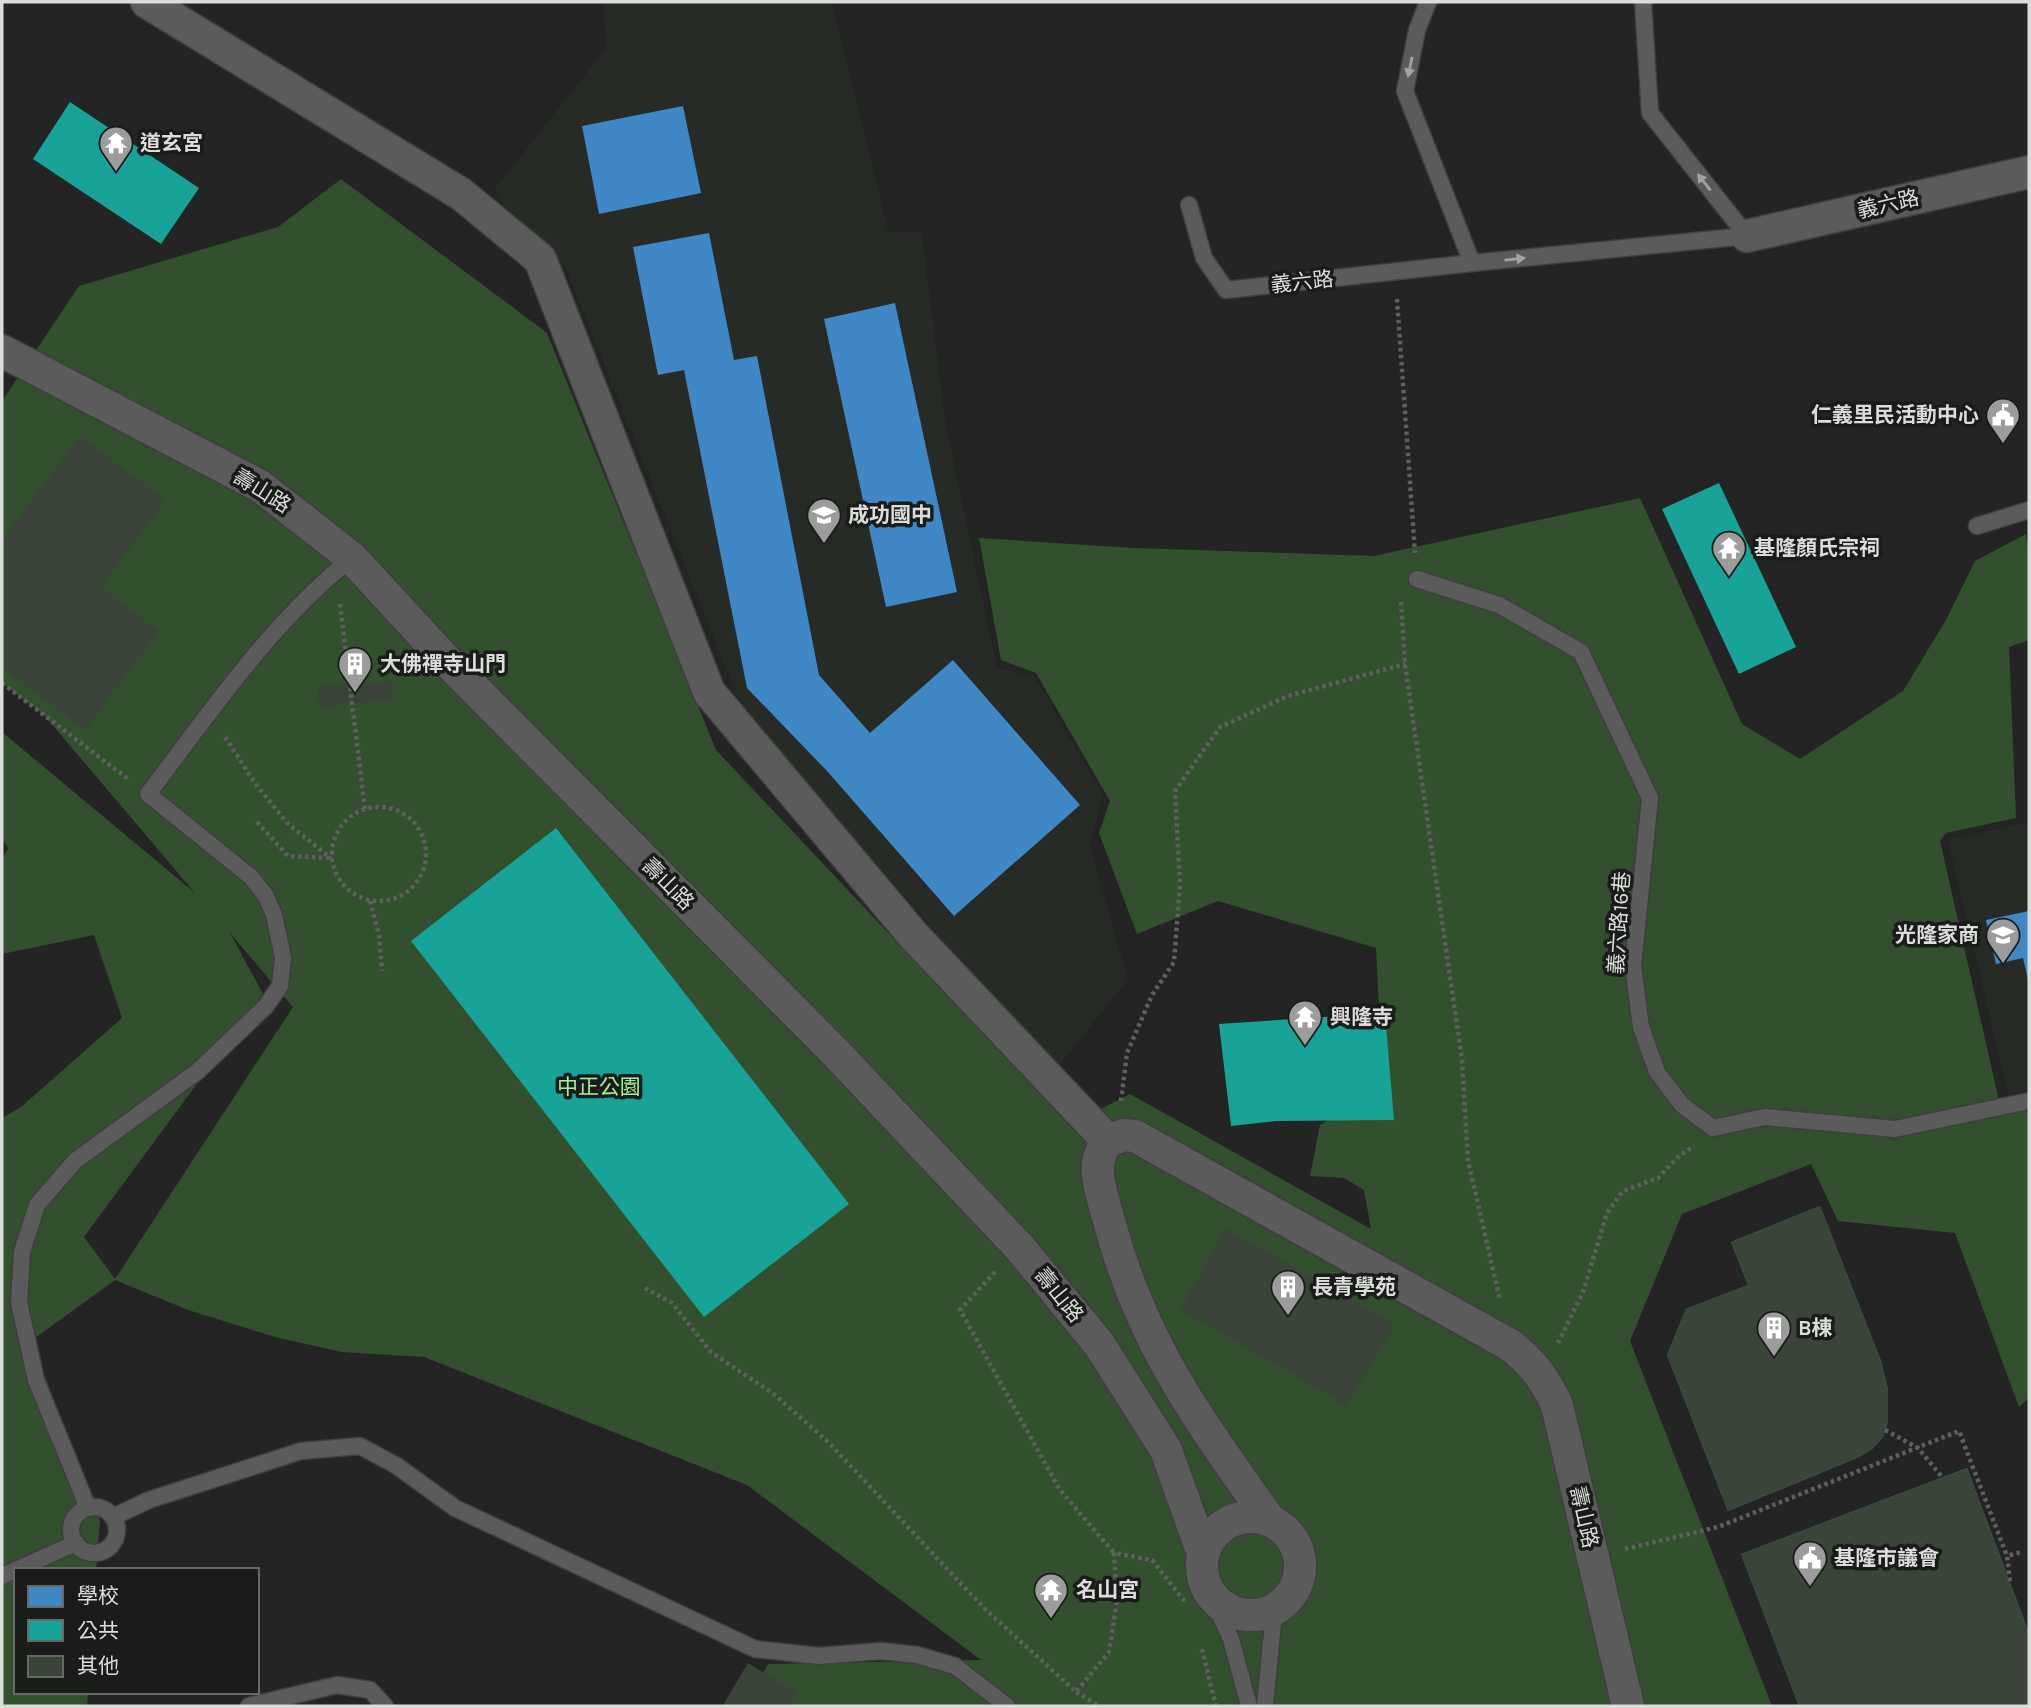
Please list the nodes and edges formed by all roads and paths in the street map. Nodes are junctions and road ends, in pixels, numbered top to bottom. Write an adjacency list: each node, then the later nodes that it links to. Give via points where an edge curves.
1 (147, 2): 26 (street, via 461,194 540,259 709,692 914,936)
2 (1428, 2): 7 (lane, one-way to 7, via 1417,30 1405,91)
3 (1643, 2): 6 (lane, one-way to 3, via 1650,113)
4 (2029, 172): 6 (street, 義六路)
5 (1189, 205): 8 (lane, 義六路, via 1204,258 1226,290)
6 (1747, 236): 7 (lane, 義六路, one-way to 6)
7 (1472, 263): 8 (lane, 義六路)
8 (1395, 271): 13 (path)
9 (2, 351): 12 (street, 壽山路, via 260,485)
10 (2029, 510): 11 (lane)
11 (1977, 526)
12 (352, 558): 14 (lane); 37 (street, 壽山路, via 1020,1248 1099,1345 1166,1450)
13 (1417, 579): 15 (path, via 1400,585); 25 (lane, 義六路16巷, via 1499,605 1581,652 1650,798 1633,966 1641,1027 1657,1072 1682,1105)
14 (321, 583): 17 (lane); 19 (path, via 341,605)
15 (1405, 663): 26 (path, via 1288,696 1220,727 1175,791 1180,884 1174,962 1152,995 1128,1053); 29 (path, via 1462,1060 1468,1161)
16 (2, 683): 18 (path)
17 (210, 715): 18 (lane); 21 (path, via 289,825)
18 (148, 794): 33 (lane, via 251,877 274,915 283,958 280,986 266,1006 198,1071 84,1154 37,1205 22,1252 19,1302 36,1380)
19 (365, 809): 21 (path, via 350,816 340,828); 22 (path, via 396,810 409,819 425,846 423,869 412,888 399,897)
20 (257, 822): 21 (path, via 288,856)
21 (332, 858): 22 (path, via 344,886)
22 (370, 901): 23 (path)
23 (382, 971)
24 (2029, 1101): 25 (lane, via 1895,1129 1765,1117)
25 (1713, 1128): 29 (path, via 1658,1178 1623,1191 1607,1213 1583,1292 1555,1356)
26 (1112, 1139): 29 (street, 壽山路, via 1135,1136); 35 (street, via 1097,1164 1099,1181 1122,1272 1144,1326 1193,1411)
27 (1002, 1264): 39 (path, via 960,1310 1059,1490)
28 (645, 1288): 47 (path, via 672,1303 711,1352 775,1395 828,1442 985,1609)
29 (1520, 1352): 40 (street, 壽山路, via 1547,1383 1557,1405)
30 (1885, 1430): 31 (path)
31 (1918, 1448): 32 (path); 40 (path, via 1718,1527); 41 (path, via 1959,1431)
32 (1942, 1477)
33 (88, 1508): 34 (lane, via 102,1508); 36 (lane, via 73,1523)
34 (113, 1517): 36 (lane, via 117,1532 105,1550 92,1552); 50 (lane, via 149,1500 301,1451 359,1446 397,1466 455,1508 755,1648 819,1656 881,1651 917,1655 955,1666)
35 (1269, 1519): 37 (street, via 1242,1517 1226,1522); 45 (street, via 1289,1535 1301,1566 1291,1595)
36 (76, 1544): 42 (lane)
37 (1202, 1551): 44 (street)
38 (2021, 1552): 41 (path)
39 (1114, 1553): 44 (path, via 1152,1560); 47 (path, via 1117,1601 1109,1652)
40 (1593, 1556): 55 (street, 壽山路)
41 (2007, 1556): 43 (path)
42 (20, 1568)
43 (2010, 1581)
44 (1203, 1606): 45 (street, via 1252,1617); 53 (lane, via 1231,1639)
45 (1274, 1612): 54 (lane)
46 (1199, 1638): 52 (path)
47 (1076, 1692): 51 (path)
48 (249, 1706): 49 (lane, via 337,1685 370,1690)
49 (385, 1706)
50 (1007, 1706)
51 (1099, 1706)
52 (1216, 1706)
53 (1249, 1706)
54 (1265, 1706)
55 (1628, 1706)

